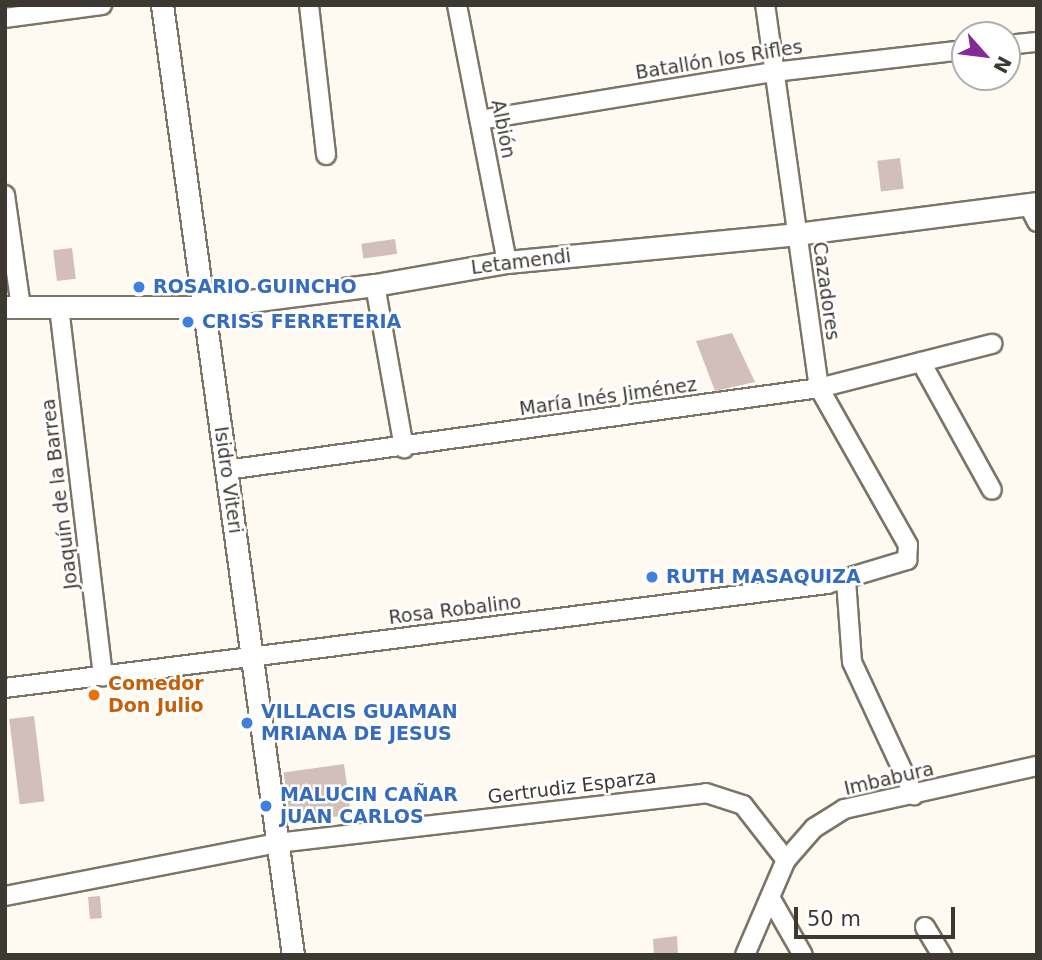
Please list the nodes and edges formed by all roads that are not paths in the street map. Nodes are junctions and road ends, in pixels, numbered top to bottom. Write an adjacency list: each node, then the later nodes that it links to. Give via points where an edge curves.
1 (102, 5): 6 (street)
2 (162, 5): 18 (street, Isidro Viteri)
3 (309, 5): 10 (street)
4 (457, 5): 9 (street, Albión)
5 (765, 5): 8 (street, Cazadores)
6 (5, 18)
7 (951, 52): 8 (street, Batallón los Rifles)
8 (774, 72): 9 (street, Batallón los Rifles); 13 (street, Cazadores)
9 (480, 120): 14 (street, Albión)
10 (326, 155)
11 (5, 195): 16 (street)
12 (1034, 210): 13 (street, Letamendi)
13 (796, 234): 14 (street, Letamendi); 21 (street, Cazadores)
14 (508, 262): 15 (street, Letamendi)
15 (375, 285): 18 (street, Letamendi); 22 (street)
16 (13, 307): 17 (street, Letamendi)
17 (59, 307): 18 (street, Letamendi); 28 (street, Joaquín de la Barrea)
18 (203, 307): 23 (street, Isidro Viteri)
19 (992, 344): 20 (street, María Inés Jiménez)
20 (921, 362): 21 (street, María Inés Jiménez); 24 (street)
21 (819, 388): 22 (street, María Inés Jiménez); 25 (street, Cazadores, via 908,545)
22 (404, 448): 23 (street, María Inés Jiménez)
23 (226, 470): 27 (street, Isidro Viteri)
24 (992, 489)
25 (907, 560): 26 (street, Rosa Robalino)
26 (846, 580): 27 (street, Rosa Robalino); 31 (street, via 852,662)
27 (252, 655): 28 (street, Rosa Robalino); 32 (street, Isidro Viteri)
28 (103, 676): 29 (street, Rosa Robalino)
29 (5, 688)
30 (1037, 766): 31 (street, Imbabura)
31 (914, 794): 33 (street, Imbabura, via 844,809 814,828)
32 (277, 843): 33 (street, Gertrudiz Esparza, via 706,793 743,805); 34 (street, Gertrudiz Esparza); 37 (street, Isidro Viteri)
33 (786, 860): 35 (street, Imbabura)
34 (5, 896)
35 (771, 899): 38 (street, Imbabura); 39 (street)
36 (925, 927): 40 (street)
37 (293, 955)
38 (745, 955)
39 (803, 955)
40 (942, 955)

